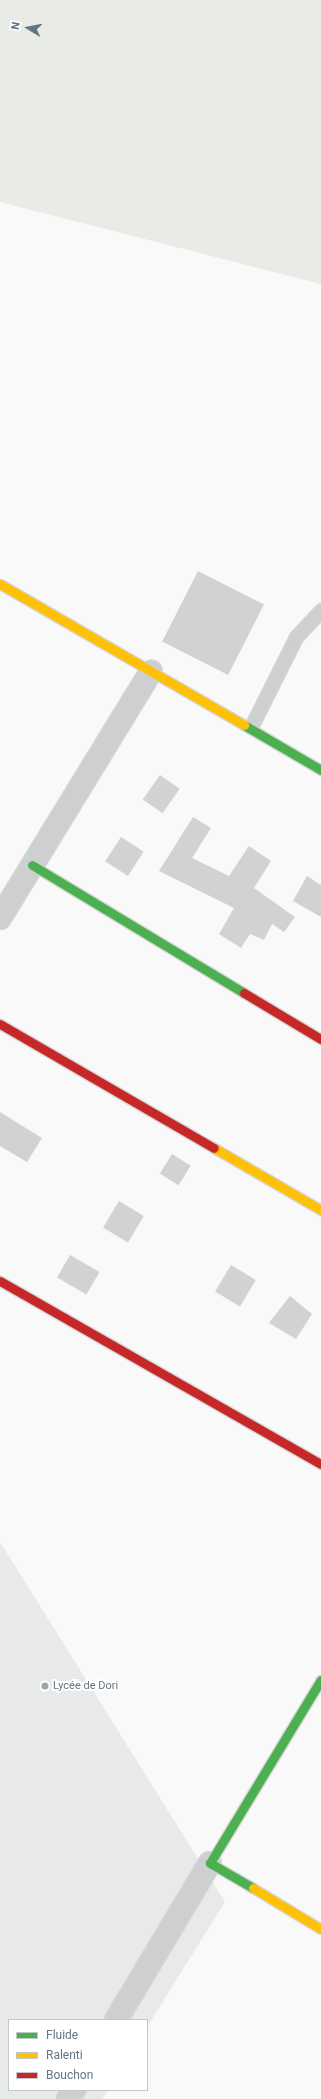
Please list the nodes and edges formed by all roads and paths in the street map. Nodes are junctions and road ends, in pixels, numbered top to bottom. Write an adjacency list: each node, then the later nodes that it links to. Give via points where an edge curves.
1 (0, 584): 3 (street)
2 (321, 610): 4 (lane, via 296,637)
3 (151, 672): 4 (street); 6 (street)
4 (251, 727): 5 (street)
5 (321, 770)
6 (32, 866): 7 (street); 9 (street)
7 (0, 918)
8 (0, 1024): 10 (street)
9 (321, 1040)
10 (321, 1210)
11 (0, 1281): 12 (street)
12 (321, 1464)
13 (321, 1680): 14 (street)
14 (210, 1863): 15 (street); 16 (street)
15 (321, 1929)
16 (117, 2019)

